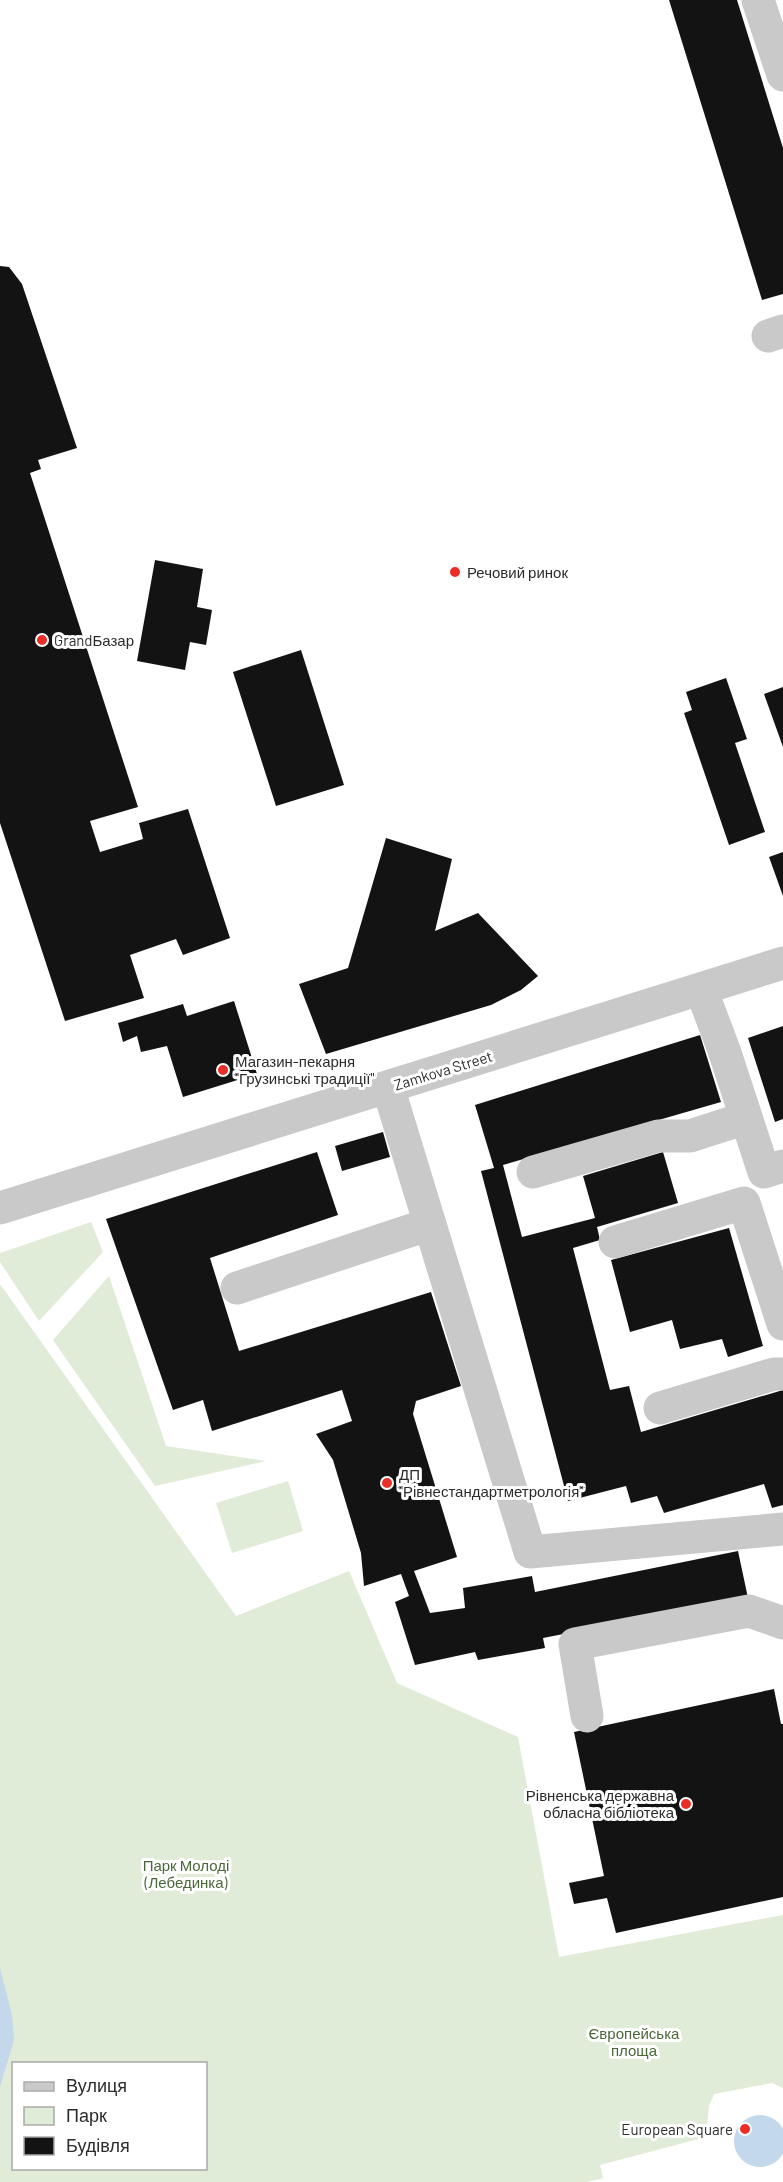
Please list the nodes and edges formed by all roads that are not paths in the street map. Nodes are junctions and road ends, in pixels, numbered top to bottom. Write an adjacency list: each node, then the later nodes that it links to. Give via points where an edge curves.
1 (758, 0): 2 (street)
2 (783, 75)
3 (783, 963): 4 (street, Zamkova Street)
4 (701, 989): 5 (street, Zamkova Street); 6 (street)
5 (388, 1088): 10 (street, Zamkova Street); 11 (street)
6 (746, 1118): 7 (street); 8 (street, via 690,1136 658,1136)
7 (773, 1169): 9 (street, via 736,1180)
8 (532, 1172)
9 (744, 1203): 12 (street); 14 (street)
10 (0, 1208)
11 (430, 1224): 13 (street); 17 (street, via 530,1552)
12 (615, 1242)
13 (237, 1288)
14 (783, 1324)
15 (783, 1374): 16 (street)
16 (660, 1408)
17 (783, 1529)
18 (783, 1623): 19 (street, via 749,1611 575,1644)
19 (587, 1716)

